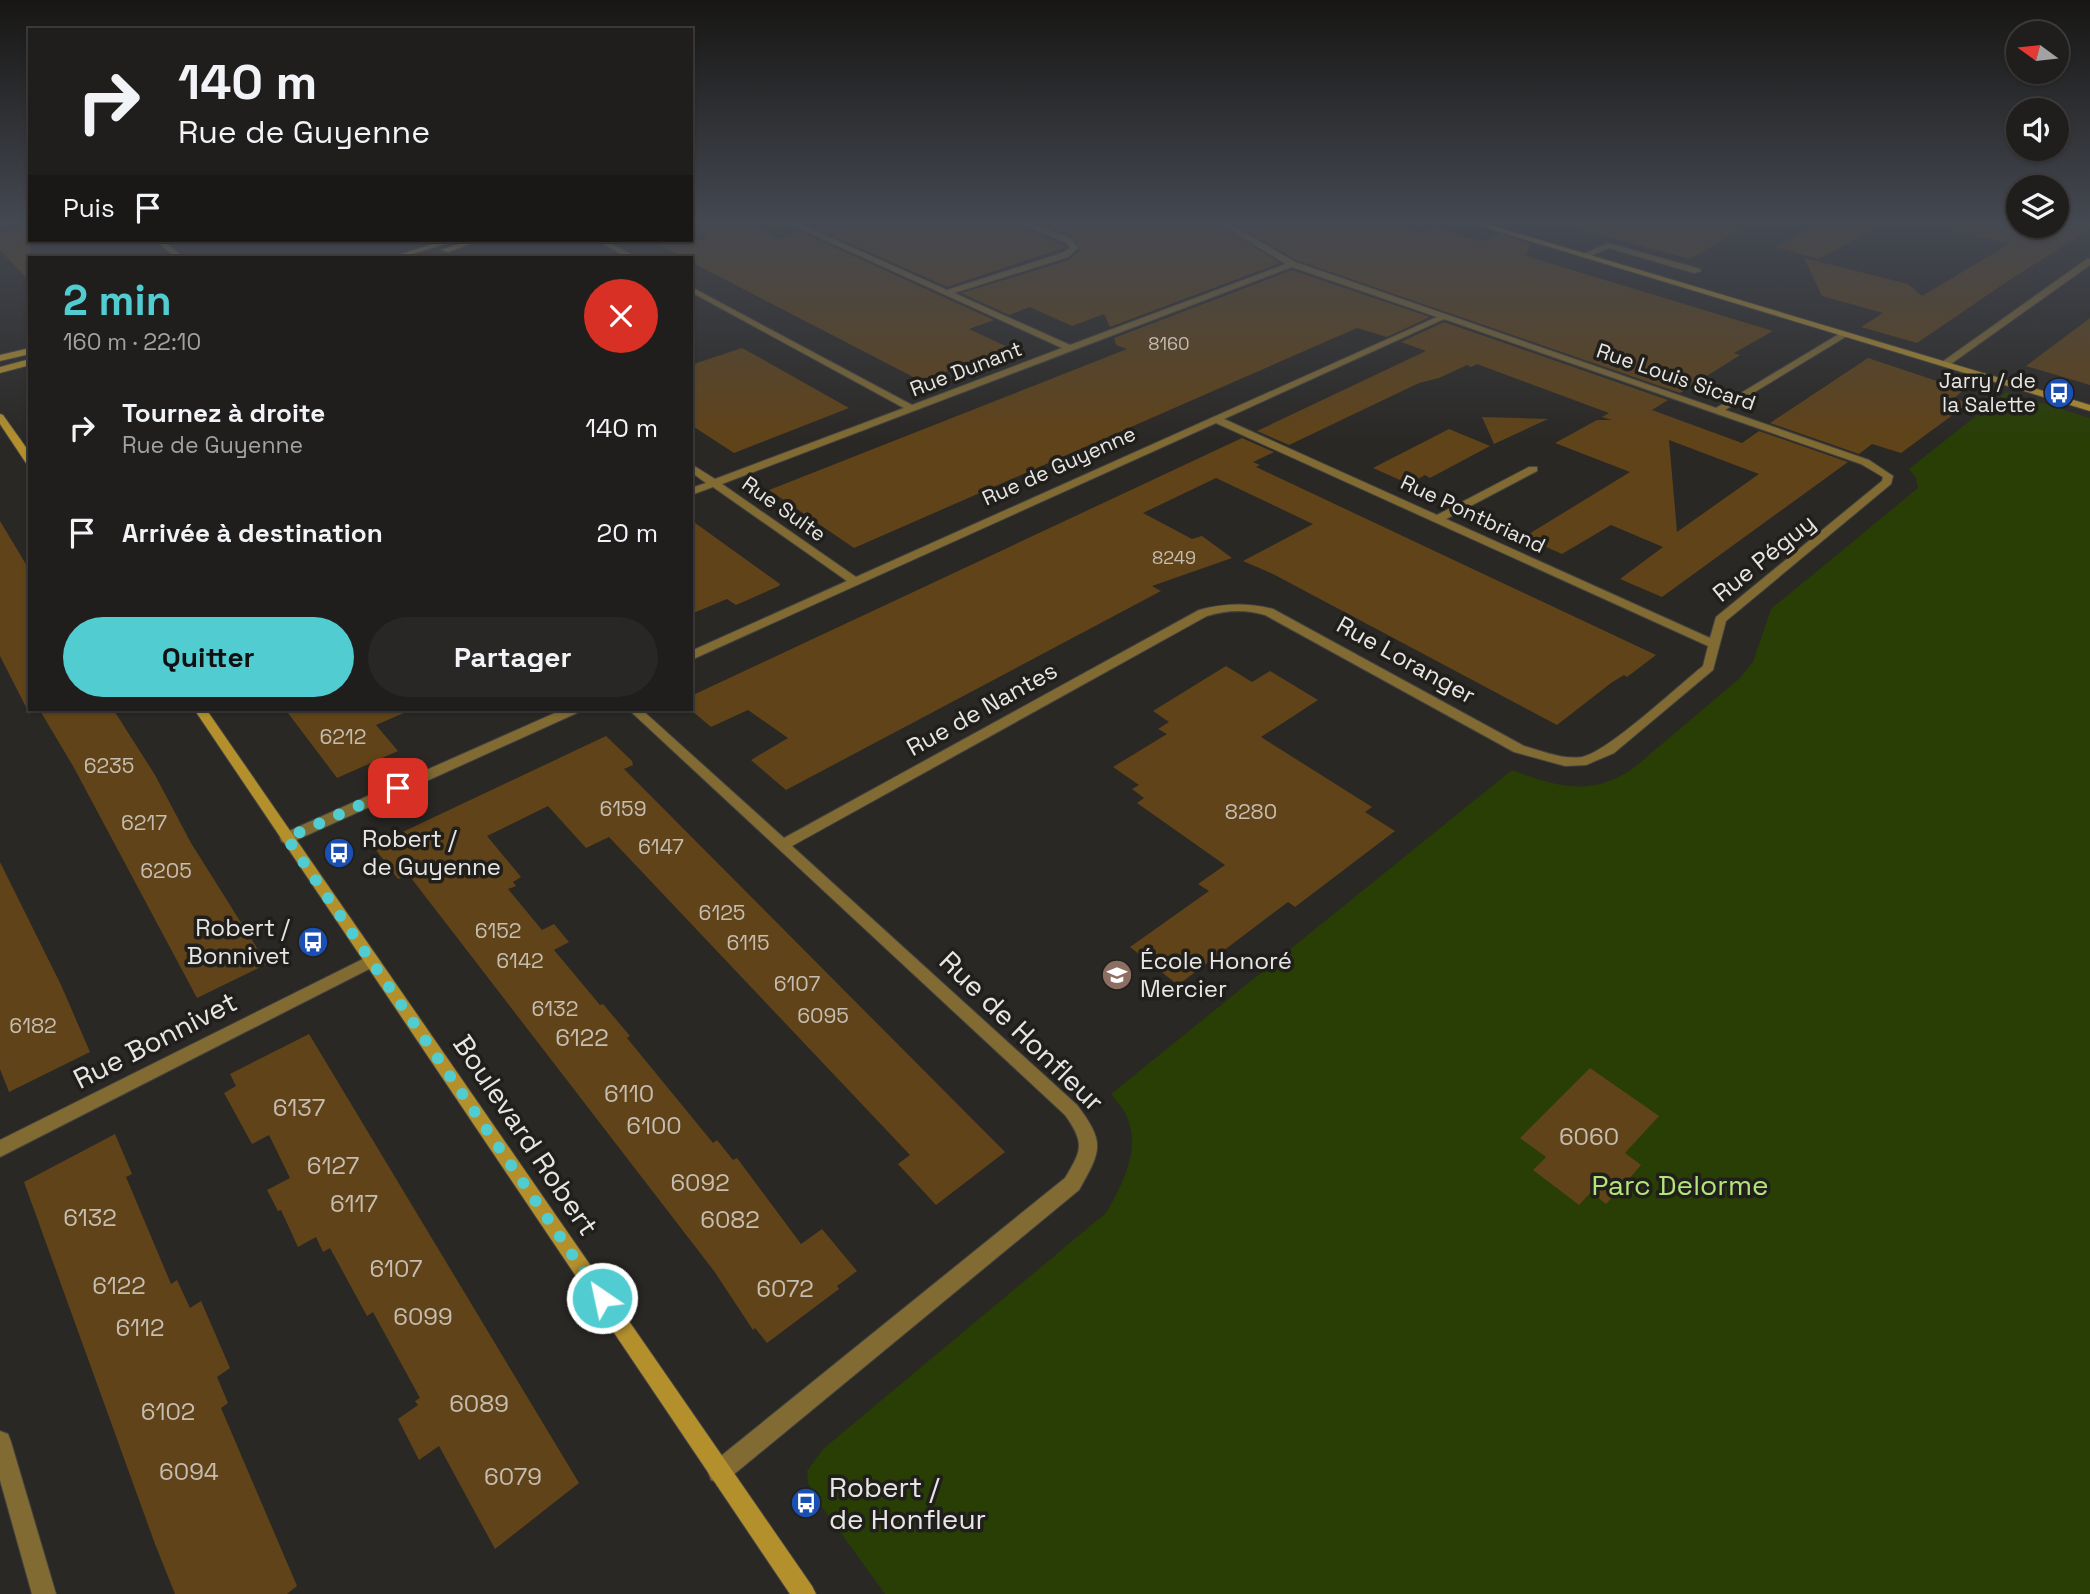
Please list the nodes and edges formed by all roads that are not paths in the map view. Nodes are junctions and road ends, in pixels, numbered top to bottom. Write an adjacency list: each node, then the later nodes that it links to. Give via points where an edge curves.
1 (701, 294): 15 (street)
2 (950, 294): 9 (street)
3 (1211, 294): 9 (street, Rue Dunant)
4 (1381, 294): 7 (street, Rue Louis Sicard)
5 (1711, 294): 8 (street)
6 (2043, 294): 13 (street)
7 (1445, 316): 17 (street, Rue Louis Sicard); 19 (street, Rue de Guyenne)
8 (1844, 334): 13 (street); 17 (street)
9 (1069, 348): 15 (street, Rue Dunant)
10 (28, 351): 11 (street)
11 (0, 358)
12 (28, 363): 14 (street)
13 (1945, 364): 16 (street)
14 (0, 370)
15 (911, 408): 24 (street, Rue Dunant)
16 (2090, 408)
17 (1719, 411): 23 (street, Rue Louis Sicard, via 1865,462)
18 (0, 417): 20 (street)
19 (1215, 419): 26 (street, Rue Pontbriand); 27 (street, Rue de Guyenne)
20 (28, 458)
21 (693, 468): 24 (street, Rue Sulte)
22 (1532, 469): 26 (street)
23 (1888, 476): 29 (street, Rue Péguy, via 1883,488 1720,620)
24 (715, 484): 25 (street, Rue Dunant); 27 (street, Rue Sulte)
25 (693, 491)
26 (1438, 519): 29 (street, Rue Pontbriand)
27 (855, 582): 30 (street, Rue de Guyenne)
28 (1203, 613): 34 (street, Rue Loranger, via 1223,606 1269,612 1519,749 1565,762); 36 (street, Rue de Nantes)
29 (1715, 645): 34 (street, Rue Péguy, via 1709,667 1609,750)
30 (693, 655)
31 (201, 711): 35 (street, Boulevard Robert)
32 (570, 711): 35 (street)
33 (636, 711): 36 (street, Rue de Honfleur)
34 (1586, 761)
35 (287, 838): 37 (street, Boulevard Robert)
36 (783, 844): 40 (street, Rue de Honfleur, via 1071,1110 1088,1132 1089,1155 1072,1184)
37 (371, 961): 38 (street, Rue Bonnivet); 40 (street, Boulevard Robert)
38 (0, 1149)
39 (0, 1442): 41 (street)
40 (719, 1472): 42 (street, Boulevard Robert)
41 (44, 1594)
42 (804, 1594)

